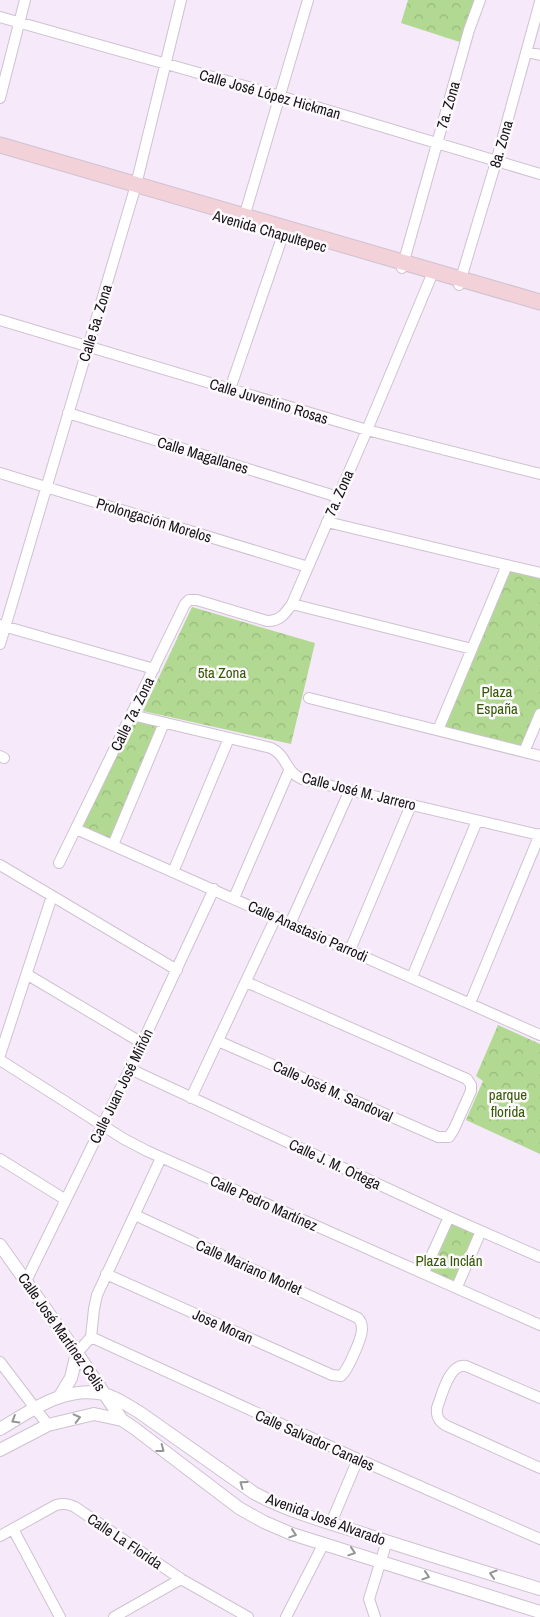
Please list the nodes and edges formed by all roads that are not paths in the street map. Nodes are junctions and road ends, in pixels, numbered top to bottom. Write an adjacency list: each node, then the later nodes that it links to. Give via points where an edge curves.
1 (25, 0): 7 (street)
2 (181, 0): 10 (street, Calle 5a. Zona)
3 (308, 0): 11 (street)
4 (480, 0): 13 (street, 7a. Zona)
5 (540, 2): 8 (street, 8a. Zona)
6 (0, 17): 7 (street, Calle José López Hickman)
7 (19, 22): 10 (street, Calle José López Hickman); 12 (street)
8 (528, 52): 9 (street); 16 (street, 8a. Zona)
9 (540, 55)
10 (166, 64): 11 (street, Calle José López Hickman); 18 (street, Calle 5a. Zona)
11 (280, 96): 13 (street, Calle José López Hickman); 19 (street)
12 (0, 98)
13 (437, 144): 16 (street, Calle José López Hickman); 21 (street, 7a. Zona)
14 (0, 145): 18 (main road)
15 (0, 153): 18 (main road, Avenida Chapultepec)
16 (496, 162): 17 (street, Calle José López Hickman); 23 (street, 8a. Zona)
17 (540, 174)
18 (135, 188): 19 (main road, Avenida Chapultepec); 27 (street, Calle 5a. Zona)
19 (243, 220): 20 (main road, Avenida Chapultepec)
20 (284, 232): 21 (main road, Avenida Chapultepec); 28 (street)
21 (403, 266): 22 (main road, Avenida Chapultepec); 23 (main road)
22 (431, 277): 23 (main road, Avenida Chapultepec); 30 (street, 7a. Zona)
23 (460, 282): 24 (main road); 25 (main road, Avenida Chapultepec)
24 (540, 302)
25 (540, 309)
26 (0, 320): 27 (street, Calle Juventino Rosas)
27 (88, 346): 28 (street, Calle Juventino Rosas); 29 (street, Calle 5a. Zona)
28 (230, 389): 30 (street, Calle Juventino Rosas)
29 (68, 413): 33 (street, Calle 5a. Zona); 34 (street, Calle Magallanes)
30 (367, 430): 32 (street, Calle Juventino Rosas); 34 (street, 7a. Zona)
31 (0, 474): 33 (street, Prolongación Morelos)
32 (540, 474)
33 (46, 488): 37 (street, Prolongación Morelos); 41 (street, Calle 5a. Zona)
34 (338, 497): 35 (street, 7a. Zona)
35 (327, 522): 36 (street); 37 (street, 7a. Zona)
36 (507, 565): 38 (street); 43 (street)
37 (308, 567): 40 (street, 7a. Zona)
38 (540, 573)
39 (189, 600): 40 (street, 7a. Zona, via 267,621 282,617); 44 (street, Calle 7a. Zona)
40 (292, 604): 43 (street)
41 (2, 626): 42 (street, Calle 5a. Zona); 44 (street)
42 (0, 644)
43 (472, 649): 49 (street)
44 (154, 670): 47 (street, Calle 7a. Zona)
45 (309, 698): 49 (street)
46 (540, 714): 51 (street)
47 (132, 715): 48 (street, Calle José M. Jarrero); 57 (street, Calle 7a. Zona)
48 (164, 723): 50 (street, Calle José M. Jarrero); 59 (street)
49 (438, 730): 51 (street)
50 (229, 738): 53 (street, Calle José M. Jarrero, via 278,751); 62 (street)
51 (524, 752): 52 (street)
52 (540, 756)
53 (289, 771): 54 (street, Calle José M. Jarrero, via 302,779); 65 (street)
54 (350, 790): 55 (street, Calle José M. Jarrero); 67 (street)
55 (411, 805): 56 (street, Calle José M. Jarrero); 68 (street)
56 (477, 821): 58 (street, Calle José M. Jarrero); 71 (street)
57 (76, 828): 59 (street, Calle Anastasio Parrodi); 60 (street, Calle 7a. Zona)
58 (540, 835): 73 (street)
59 (112, 845): 62 (street, Calle Anastasio Parrodi)
60 (58, 862)
61 (0, 865): 64 (street)
62 (173, 872): 63 (street, Calle Anastasio Parrodi)
63 (214, 889): 65 (street, Calle Anastasio Parrodi); 69 (street, Calle Juan José Miñón)
64 (52, 896): 69 (street); 70 (street)
65 (234, 898): 66 (street, Calle Anastasio Parrodi)
66 (276, 917): 67 (street, Calle Anastasio Parrodi); 72 (street)
67 (290, 924): 68 (street, Calle Anastasio Parrodi)
68 (350, 950): 71 (street, Calle Anastasio Parrodi)
69 (177, 970): 76 (street, Calle Juan José Miñón)
70 (28, 975): 76 (street); 77 (street)
71 (412, 977): 73 (street, Calle Anastasio Parrodi)
72 (246, 982): 75 (street); 75 (street, Calle José M. Sandoval, via 460,1075 471,1085 471,1091 454,1129 449,1137 438,1137)
73 (470, 1003): 74 (street, Calle Anastasio Parrodi)
74 (540, 1035)
75 (218, 1041): 80 (street)
76 (142, 1043): 79 (street, Calle Juan José Miñón)
77 (0, 1055)
78 (0, 1060): 81 (street, Calle Pedro Martínez)
79 (130, 1069): 80 (street, Calle J. M. Ortega); 81 (street, Calle Juan José Miñón)
80 (192, 1098): 86 (street, Calle J. M. Ortega)
81 (102, 1126): 82 (street, Calle Pedro Martínez); 84 (street, Calle Juan José Miñón)
82 (161, 1158): 85 (street); 90 (street, Calle Pedro Martínez)
83 (0, 1160): 84 (street)
84 (66, 1200): 92 (street, Calle Juan José Miñón)
85 (135, 1215): 91 (street); 98 (street, Calle Mariano Morlet, via 353,1314 361,1322 362,1333)
86 (449, 1216): 87 (street, Calle J. M. Ortega); 90 (street)
87 (481, 1230): 89 (street, Calle J. M. Ortega); 93 (street)
88 (0, 1245): 92 (street, Calle José Martínez Celis)
89 (540, 1257)
90 (424, 1272): 93 (street, Calle Pedro Martínez)
91 (106, 1274): 95 (street, via 97,1295); 98 (street, Jose Moran, via 332,1375)
92 (26, 1281): 96 (street, Calle José Martínez Celis)
93 (457, 1287): 94 (street, Calle Pedro Martínez)
94 (540, 1325)
95 (90, 1337): 96 (street); 107 (street, Calle Salvador Canales)
96 (77, 1353): 99 (street, Calle José Martínez Celis); 100 (street, via 71,1378)
97 (0, 1362): 102 (street)
98 (341, 1376)
99 (105, 1394): 100 (street, via 89,1392); 103 (street, Calle José Martínez Celis); 109 (street, Avenida José Alvarado, one-way to 99, via 287,1509 254,1493 139,1412)
100 (60, 1396): 102 (street)
101 (540, 1398): 108 (street, via 461,1365 451,1373 436,1408 438,1419 447,1426)
102 (35, 1408): 104 (street); 105 (street, one-way to 105)
103 (122, 1420): 104 (street, one-way to 103, via 94,1414); 114 (street, Avenida José Alvarado, one-way to 114, via 255,1518)
104 (48, 1425): 106 (street)
105 (0, 1429)
106 (0, 1450)
107 (358, 1459): 109 (street); 112 (street, Calle Salvador Canales)
108 (540, 1468)
109 (331, 1523): 113 (street, Avenida José Alvarado)
110 (13, 1528): 111 (street, Calle La Florida); 116 (street, Calle La Florida, via 56,1505 69,1504); 119 (street)
111 (0, 1536)
112 (540, 1540)
113 (386, 1541): 115 (street); 117 (street, Avenida José Alvarado, one-way to 113)
114 (324, 1543): 115 (street, Avenida José Alvarado, one-way to 115); 122 (street)
115 (380, 1562): 118 (street, Avenida José Alvarado, one-way to 118); 123 (street, via 369,1599)
116 (182, 1579): 120 (street); 121 (street, Calle La Florida)
117 (540, 1589)
118 (540, 1612)
119 (60, 1617)
120 (114, 1617)
121 (248, 1617)
122 (286, 1617)
123 (375, 1617)

